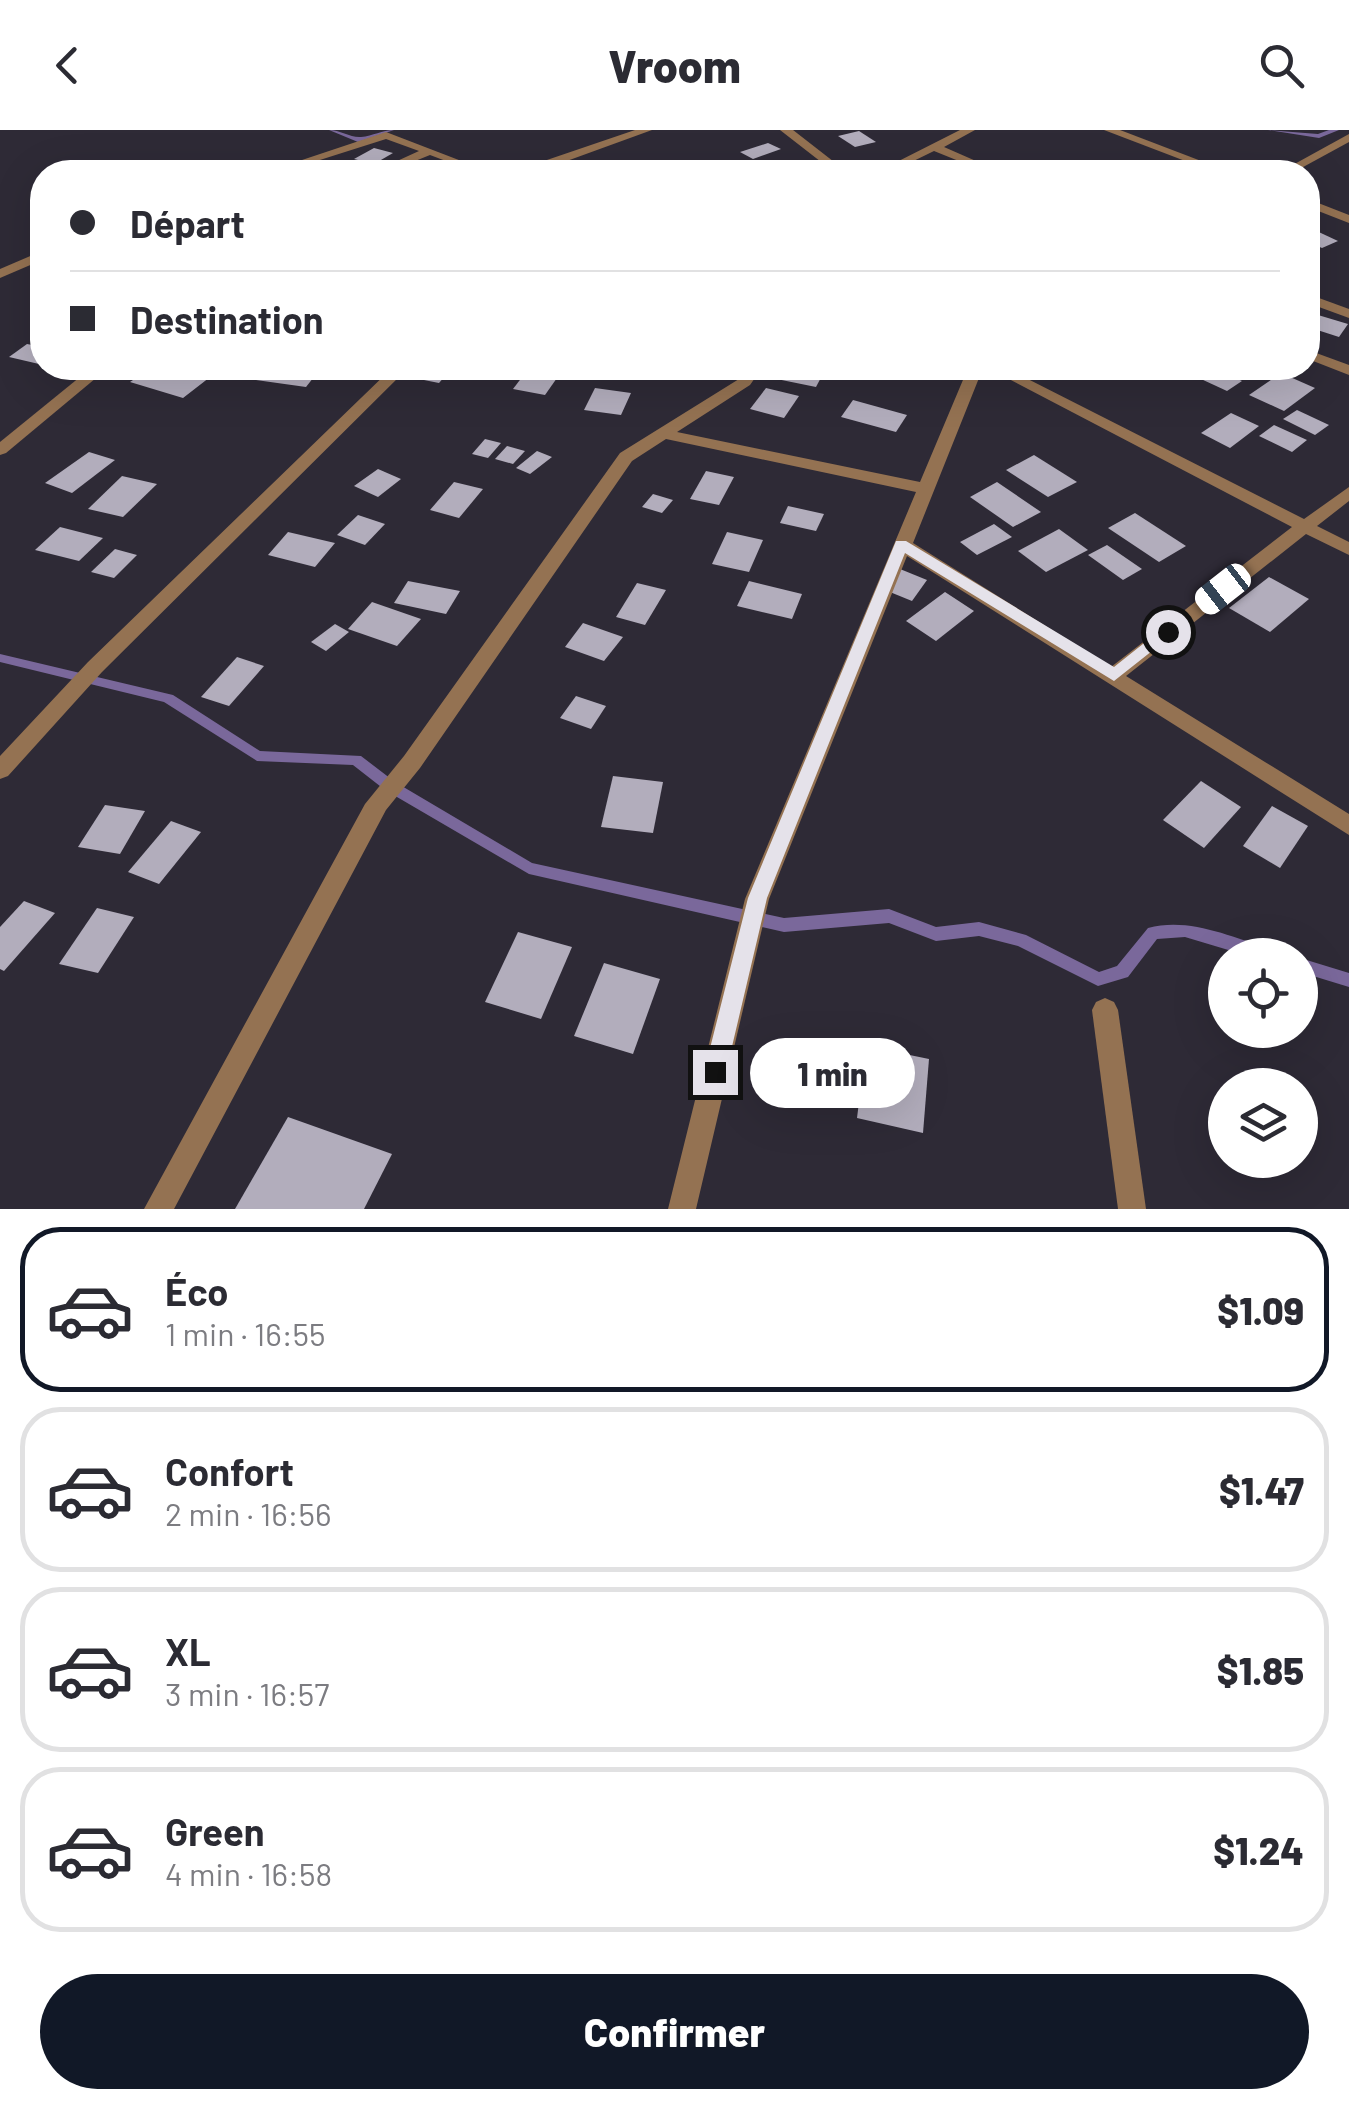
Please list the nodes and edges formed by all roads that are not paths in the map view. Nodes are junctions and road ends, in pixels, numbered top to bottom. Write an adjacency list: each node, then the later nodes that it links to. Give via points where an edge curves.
1 (646, 130): 11 (street)
2 (786, 130): 12 (street)
3 (970, 130): 6 (street)
4 (1110, 130): 15 (street)
5 (1347, 139): 16 (street)
6 (934, 147): 13 (street); 14 (street)
7 (428, 152): 8 (street, via 386,135); 9 (street); 10 (street)
8 (309, 160)
9 (408, 160)
10 (451, 160)
11 (559, 160)
12 (825, 160)
13 (907, 160)
14 (966, 160)
15 (1191, 160)
16 (1308, 160)
17 (1320, 207): 18 (street)
18 (1349, 218)
19 (30, 260): 20 (street)
20 (0, 274)
21 (1320, 303): 22 (street)
22 (1349, 314)
23 (1320, 359): 24 (street)
24 (1349, 370)
25 (85, 380): 31 (street)
26 (388, 380): 38 (street, via 62,700)
27 (746, 380): 30 (street)
28 (971, 380): 32 (street)
29 (1019, 380): 34 (street)
30 (666, 434): 32 (street); 40 (street, via 626,457)
31 (0, 450)
32 (927, 488): 35 (street)
33 (1349, 492): 34 (street)
34 (1304, 525): 36 (street); 37 (street)
35 (901, 544): 37 (street); 44 (street, via 757,898)
36 (1349, 549)
37 (1114, 675): 41 (street)
38 (0, 770)
39 (390, 786): 40 (street)
40 (373, 810): 43 (street)
41 (1349, 826)
42 (1104, 1010): 45 (street)
43 (158, 1209)
44 (682, 1209)
45 (1132, 1209)

